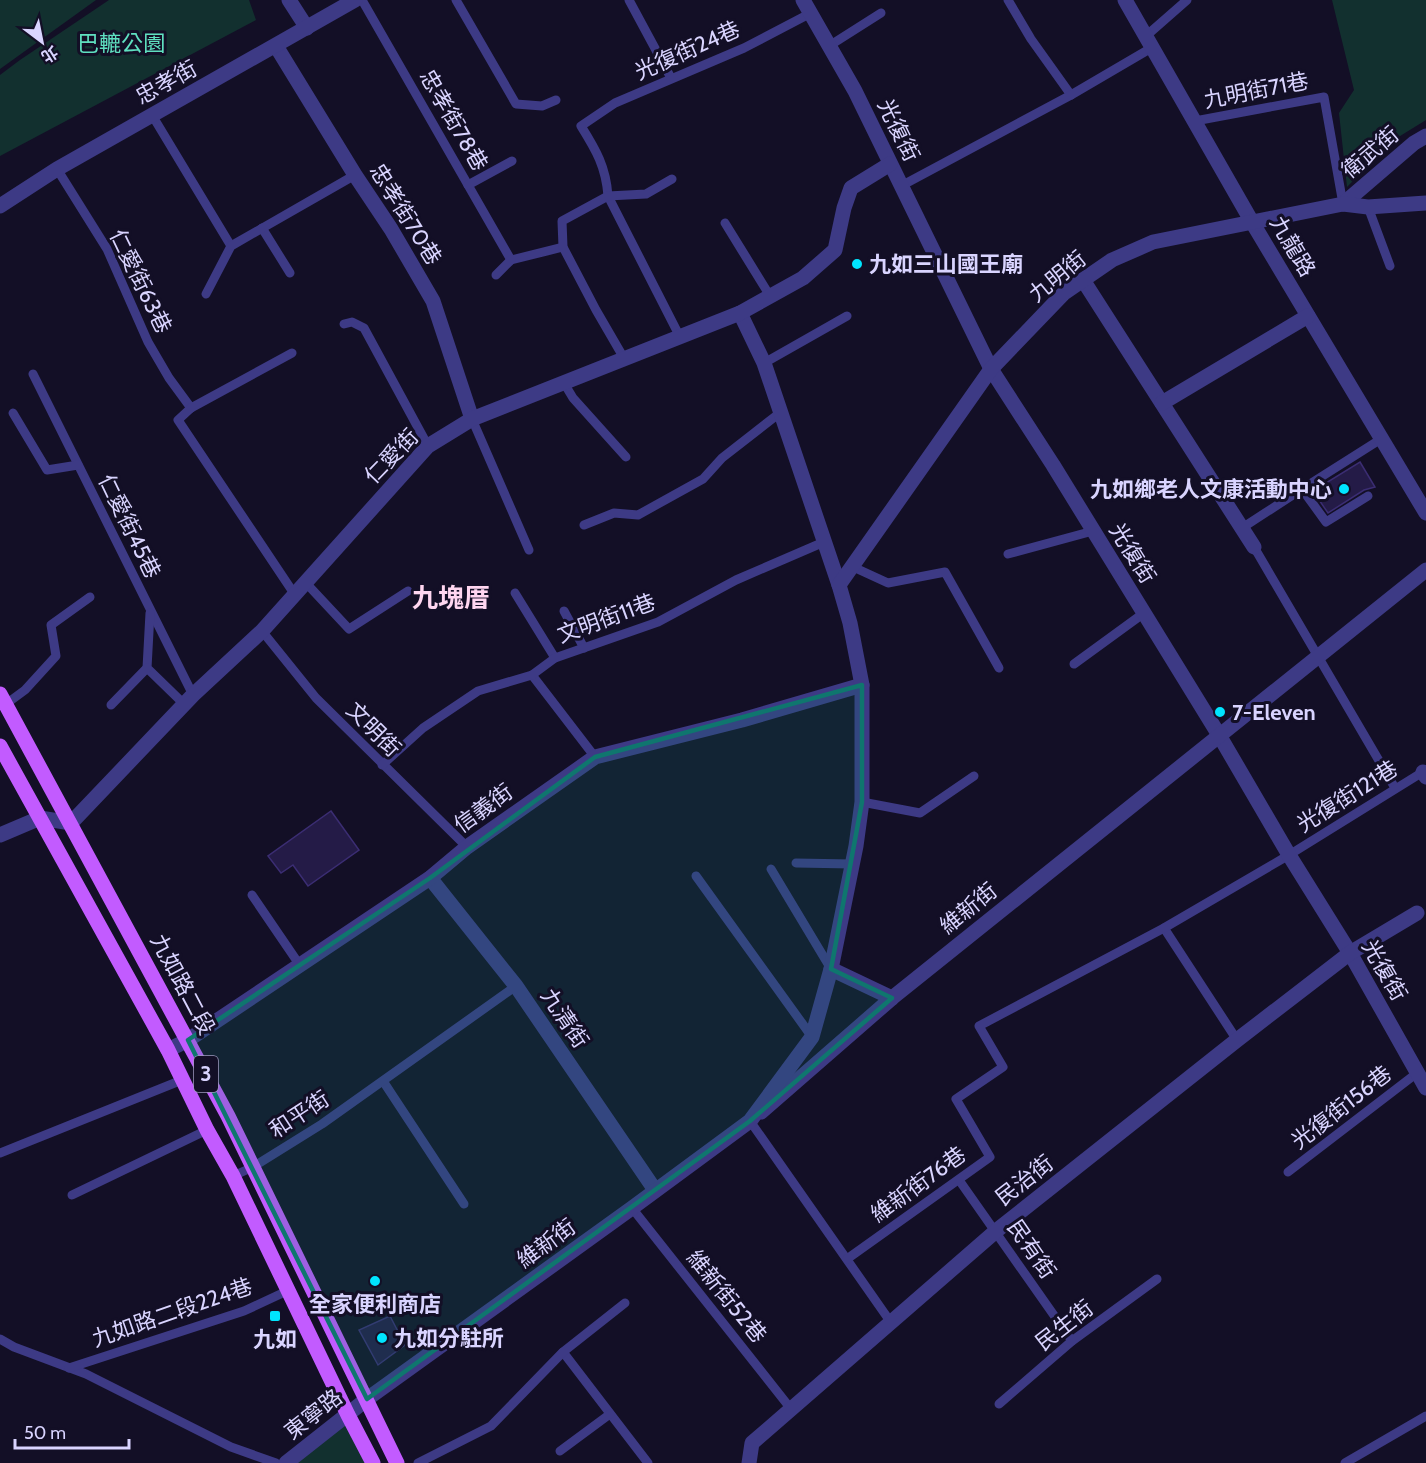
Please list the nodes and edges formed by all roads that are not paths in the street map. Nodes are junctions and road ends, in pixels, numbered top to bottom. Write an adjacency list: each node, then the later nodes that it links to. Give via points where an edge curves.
1 (289, 0): 11 (street)
2 (355, 0): 11 (street, 忠孝街)
3 (362, 0): 26 (lane, 忠孝街78巷)
4 (456, 0): 17 (lane, via 516,104 542,106)
5 (629, 0): 15 (lane)
6 (1008, 0): 16 (lane)
7 (1125, 0): 12 (street, 九龍路)
8 (1187, 0): 12 (lane)
9 (807, 7): 14 (street, 光復街); 15 (lane, 光復街24巷, via 744,48)
10 (881, 13): 14 (lane)
11 (307, 28): 13 (street, 忠孝街)
12 (1149, 42): 16 (lane); 19 (street, 九龍路)
13 (276, 46): 18 (street, 忠孝街); 24 (street, 忠孝街70巷)
14 (829, 46): 22 (street, 光復街)
15 (672, 78): 28 (lane, 光復街24巷, via 615,103 581,126 607,176)
16 (1071, 95): 27 (lane)
17 (556, 100)
18 (152, 115): 23 (street, 忠孝街); 36 (lane)
19 (1195, 121): 30 (lane, 九明街71巷, via 1324,97); 33 (street, 九龍路)
20 (1426, 136): 30 (street, 衛武街)
21 (512, 161): 26 (lane)
22 (890, 164): 27 (street, 光復街); 44 (street, 仁愛街, via 851,188 835,250 803,278)
23 (57, 169): 31 (street, 忠孝街); 57 (lane, 仁愛街63巷, via 107,249 148,342)
24 (355, 175): 35 (lane); 60 (street, 忠孝街70巷, via 433,301)
25 (672, 179): 28 (lane, via 646,194)
26 (468, 185): 38 (lane, 忠孝街78巷)
27 (901, 186): 53 (street, 光復街)
28 (608, 196): 37 (lane, via 562,221); 49 (lane)
29 (1426, 203): 32 (street, 九明街)
30 (1343, 204): 32 (street, 九明街); 33 (street, 九明街)
31 (0, 206)
32 (1368, 207): 39 (lane)
33 (1252, 222): 42 (street, 九明街, via 1153,242); 47 (street, 九龍路)
34 (725, 224): 44 (lane)
35 (262, 228): 36 (lane); 40 (lane)
36 (231, 246): 43 (lane)
37 (563, 247): 38 (lane); 51 (lane)
38 (511, 260): 41 (lane)
39 (1390, 266)
40 (290, 273)
41 (496, 275)
42 (1083, 280): 53 (street, 九明街, via 1064,293); 56 (street)
43 (206, 294)
44 (770, 296): 45 (street, 仁愛街)
45 (740, 313): 49 (street, 仁愛街); 52 (street, 維新街)
46 (847, 316): 52 (lane)
47 (1308, 316): 56 (street); 61 (street, 九龍路)
48 (344, 324): 62 (lane, via 352,322 364,328)
49 (680, 337): 51 (street, 仁愛街)
50 (292, 352): 57 (lane)
51 (625, 360): 55 (street, 仁愛街)
52 (764, 363): 58 (street, 維新街)
53 (991, 369): 70 (street, 光復街); 75 (street, 九明街)
54 (33, 374): 64 (lane, 仁愛街45巷)
55 (564, 383): 60 (street, 仁愛街); 63 (lane)
56 (1162, 403): 69 (street)
57 (191, 408): 81 (lane, via 178,420)
58 (781, 412): 68 (lane, via 693,484 638,515 614,513); 71 (street, 維新街)
59 (13, 413): 64 (lane, via 47,470)
60 (472, 419): 62 (street, 仁愛街); 73 (lane)
61 (1381, 439): 65 (lane); 67 (street, 九龍路)
62 (428, 446): 77 (street, 仁愛街)
63 (626, 457)
64 (78, 465): 83 (lane, 仁愛街45巷)
65 (1302, 489): 66 (lane, via 1326,522); 69 (lane)
66 (1368, 496)
67 (1426, 513)
68 (584, 525)
69 (1242, 528): 72 (street)
70 (1094, 531): 74 (lane); 85 (street, 光復街)
71 (824, 542): 78 (street, 維新街); 87 (lane, 文明街11巷, via 736,580 658,622)
72 (1254, 547): 88 (lane)
73 (529, 550)
74 (1008, 554)
75 (851, 566): 78 (street, 九明街); 92 (lane, via 888,583 945,572)
76 (1426, 570): 88 (street)
77 (306, 583): 79 (lane, via 349,629); 81 (street, 仁愛街)
78 (839, 585): 94 (street, 維新街)
79 (408, 591)
80 (515, 593): 89 (lane)
81 (295, 596): 86 (street, 仁愛街)
82 (90, 597): 95 (lane, via 51,625 56,656 25,690)
83 (150, 611): 91 (lane); 96 (lane, 仁愛街45巷)
84 (564, 611): 87 (lane)
85 (1144, 613): 90 (lane); 98 (street, 光復街)
86 (262, 631): 96 (street, 仁愛街); 101 (lane, 文明街, via 316,698)
87 (584, 648): 89 (lane, 文明街11巷)
88 (1318, 656): 98 (street); 104 (lane)
89 (555, 658): 93 (lane, 文明街11巷)
90 (1074, 664)
91 (147, 668): 96 (lane); 97 (lane)
92 (999, 668)
93 (532, 675): 100 (lane); 101 (lane, 文明街11巷, via 478,692 423,728)
94 (862, 686): 100 (street, 信義街); 105 (street, 維新街)
95 (3, 699): 107 (main road, 九如路二段 / 3)
96 (189, 699): 107 (street, 仁愛街)
97 (111, 705)
98 (1219, 735): 110 (street, 光復街); 123 (street, 維新街)
99 (0, 746): 106 (main road, 九如路二段 / 3)
100 (595, 757): 109 (street, 信義街)
101 (381, 765): 109 (lane, 文明街)
102 (1425, 773): 104 (lane, 光復街121巷)
103 (974, 776): 105 (lane, via 920,813)
104 (1395, 788): 110 (lane, 光復街121巷)
105 (862, 802): 112 (street, 維新街)
106 (40, 818): 107 (street); 108 (street); 128 (main road, 九如路二段 / 3)
107 (71, 823): 126 (main road, 九如路二段 / 3)
108 (0, 834)
109 (466, 847): 115 (street, 信義街)
110 (1289, 855): 118 (lane, 光復街121巷); 119 (street, 光復街)
111 (796, 863): 112 (lane)
112 (852, 864): 121 (street, 維新街)
113 (771, 869): 121 (lane)
114 (696, 876): 125 (lane)
115 (430, 878): 120 (street, 信義街); 122 (street, 九清街)
116 (252, 895): 120 (lane)
117 (1417, 913): 119 (street, 民治街)
118 (1164, 928): 124 (lane, 光復街121巷); 127 (lane)
119 (1350, 953): 127 (street, 民治街); 129 (street, 光復街)
120 (299, 964): 126 (street, 信義街)
121 (831, 969): 123 (street); 125 (street, 維新街)
122 (516, 986): 131 (lane, 和平街); 140 (street, 九清街)
123 (892, 998): 133 (street, 維新街)
124 (979, 1026): 139 (lane, 維新街76巷, via 1003,1067 956,1099 990,1157)
125 (812, 1037): 133 (street, 維新街)
126 (188, 1040): 128 (street, 信義街); 136 (main road, 九如路二段 / 3)
127 (1237, 1040): 144 (street, 民治街)
128 (168, 1050): 130 (main road, 九如路二段 / 3)
129 (1422, 1069): 132 (street, 光復街); 137 (lane, 光復街156巷)
130 (182, 1080): 134 (main road, 九如路二段 / 3); 135 (lane)
131 (383, 1081): 136 (lane, 和平街); 142 (lane)
132 (1426, 1088)
133 (750, 1121): 140 (street, 維新街); 145 (lane)
134 (207, 1130): 138 (main road, 九如路二段 / 3); 141 (lane)
135 (0, 1153)
136 (253, 1167): 138 (lane, 和平街); 154 (main road, 九如路二段 / 3)
137 (1288, 1172)
138 (233, 1176): 147 (main road, 九如路二段 / 3)
139 (959, 1180): 144 (lane, 民有街); 145 (lane, 維新街76巷)
140 (655, 1190): 143 (street, 維新街)
141 (72, 1195)
142 (464, 1204)
143 (632, 1208): 154 (street, 維新街); 156 (lane, 維新街52巷)
144 (996, 1231): 149 (street, 民治街); 151 (lane, 民有街)
145 (847, 1259): 149 (lane)
146 (1157, 1279): 151 (lane, 民生街)
147 (287, 1291): 153 (lane, 九如路二段224巷, via 244,1311); 158 (main road, 九如路二段 / 3)
148 (625, 1303): 152 (lane)
149 (892, 1324): 156 (street, 民治街)
150 (0, 1339): 153 (lane)
151 (1072, 1341): 155 (lane, 民生街)
152 (562, 1352): 157 (lane); 165 (lane, via 491,1426)
153 (69, 1368): 161 (lane, via 231,1447)
154 (367, 1399): 158 (street, 東寧路); 164 (main road, 九如路二段 / 3)
155 (999, 1404)
156 (791, 1409): 167 (street, 民治街, via 752,1443)
157 (610, 1414): 160 (lane); 166 (lane)
158 (348, 1415): 162 (street, 東寧路); 163 (main road, 九如路二段 / 3)
159 (1426, 1416): 168 (lane)
160 (560, 1450)
161 (276, 1463)
162 (286, 1463)
163 (373, 1463)
164 (397, 1463)
165 (418, 1463)
166 (648, 1463)
167 (749, 1463)
168 (1345, 1463)

